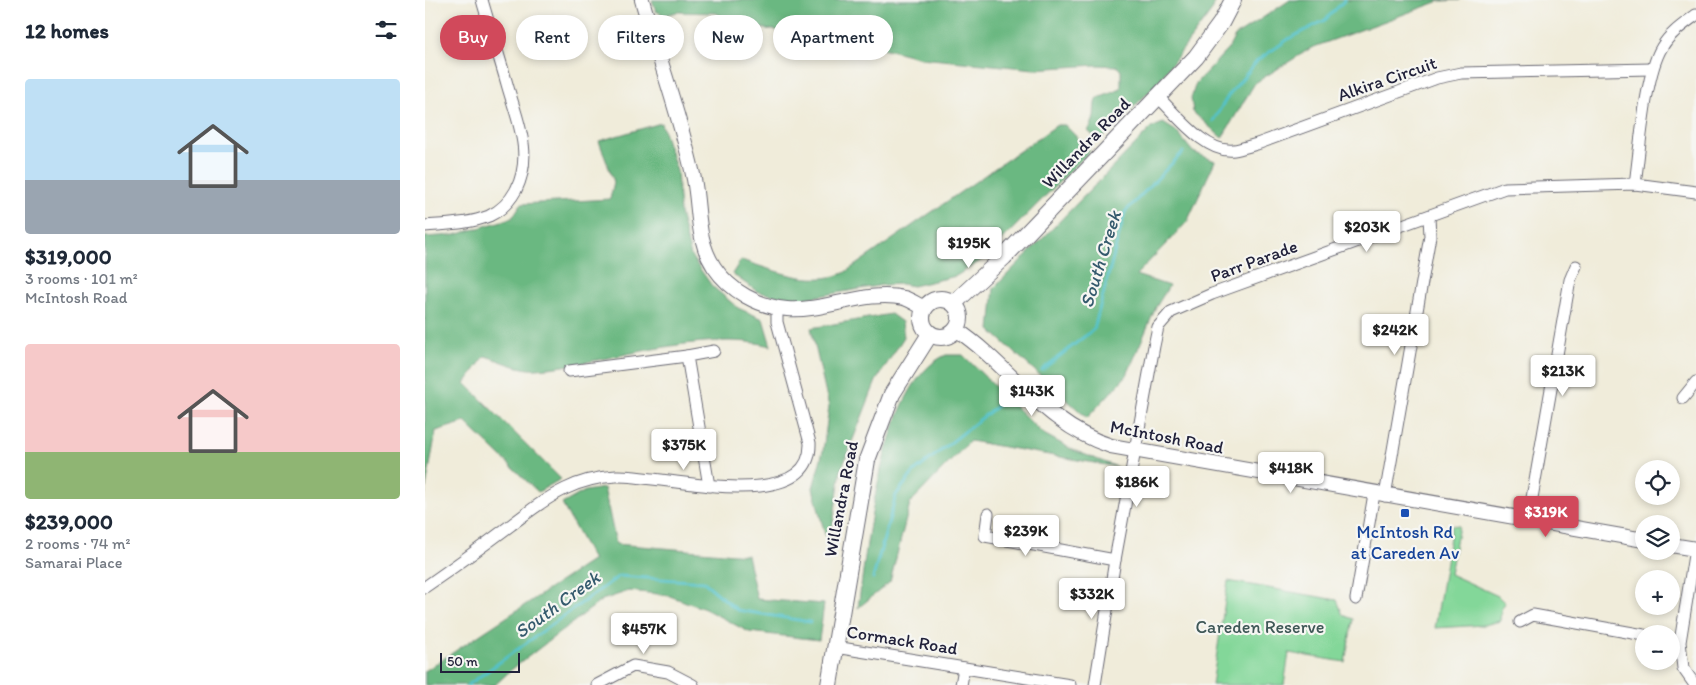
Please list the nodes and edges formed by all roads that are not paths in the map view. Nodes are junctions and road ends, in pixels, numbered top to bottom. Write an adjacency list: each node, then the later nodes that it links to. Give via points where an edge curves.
1 (482, 0): 10 (street, via 519,125 525,152 523,177 504,206 490,216)
2 (642, 0): 13 (street, via 694,179 705,251 726,282 741,293)
3 (1233, 0): 6 (main road, Willandra Road, via 1210,40)
4 (1696, 15): 5 (street, via 1675,30)
5 (1652, 69): 6 (street, Alkira Circuit, via 1461,73 1437,78 1233,150 1219,149 1203,140); 7 (street)
6 (1158, 97): 12 (main road, Willandra Road, via 1004,257)
7 (1635, 184): 8 (street, Parr Parade); 9 (street, Parr Parade, via 1505,188)
8 (1696, 192)
9 (1429, 216): 22 (street, Parr Parade, via 1211,294 1171,312 1158,327); 24 (street, via 1430,236)
10 (425, 226)
11 (1577, 266): 26 (street, via 1570,280)
12 (954, 303): 14 (main road, via 938,299); 15 (main road, via 961,319)
13 (777, 308): 14 (street, via 806,308 889,296 907,299); 23 (street, via 777,322 810,443 808,462 799,474 780,483)
14 (924, 308): 16 (main road, via 922,322)
15 (957, 330): 16 (main road, via 944,338); 22 (street, McIntosh Road, via 1066,426 1094,441)
16 (930, 334): 36 (main road, Willandra Road, via 892,394 867,460)
17 (714, 351): 18 (street)
18 (687, 356): 19 (street); 23 (street)
19 (569, 371)
20 (1696, 382): 21 (street)
21 (1683, 398)
22 (1133, 452): 24 (street, McIntosh Road); 30 (street, Parr Parade)
23 (709, 486): 31 (street, via 618,476 594,478 565,489 533,509)
24 (1379, 495): 26 (street, McIntosh Road); 32 (street)
25 (988, 514): 30 (street, via 985,536)
26 (1528, 521): 27 (street, McIntosh Road)
27 (1635, 539)
28 (1680, 546): 29 (street)
29 (1696, 549): 34 (street)
30 (1115, 560): 44 (street, Parr Parade)
31 (425, 587)
32 (1356, 599)
33 (1519, 622): 35 (street, via 1533,615)
34 (1679, 625)
35 (1635, 633)
36 (835, 647): 38 (street, Cormack Road); 41 (main road, Willandra Road)
37 (1680, 658): 45 (street)
38 (964, 668): 42 (street, Cormack Road); 43 (street, Cormack Road)
39 (597, 685): 40 (street, via 633,666 668,672)
40 (693, 685)
41 (829, 685)
42 (961, 685)
43 (1070, 685)
44 (1095, 685)
45 (1695, 685)

